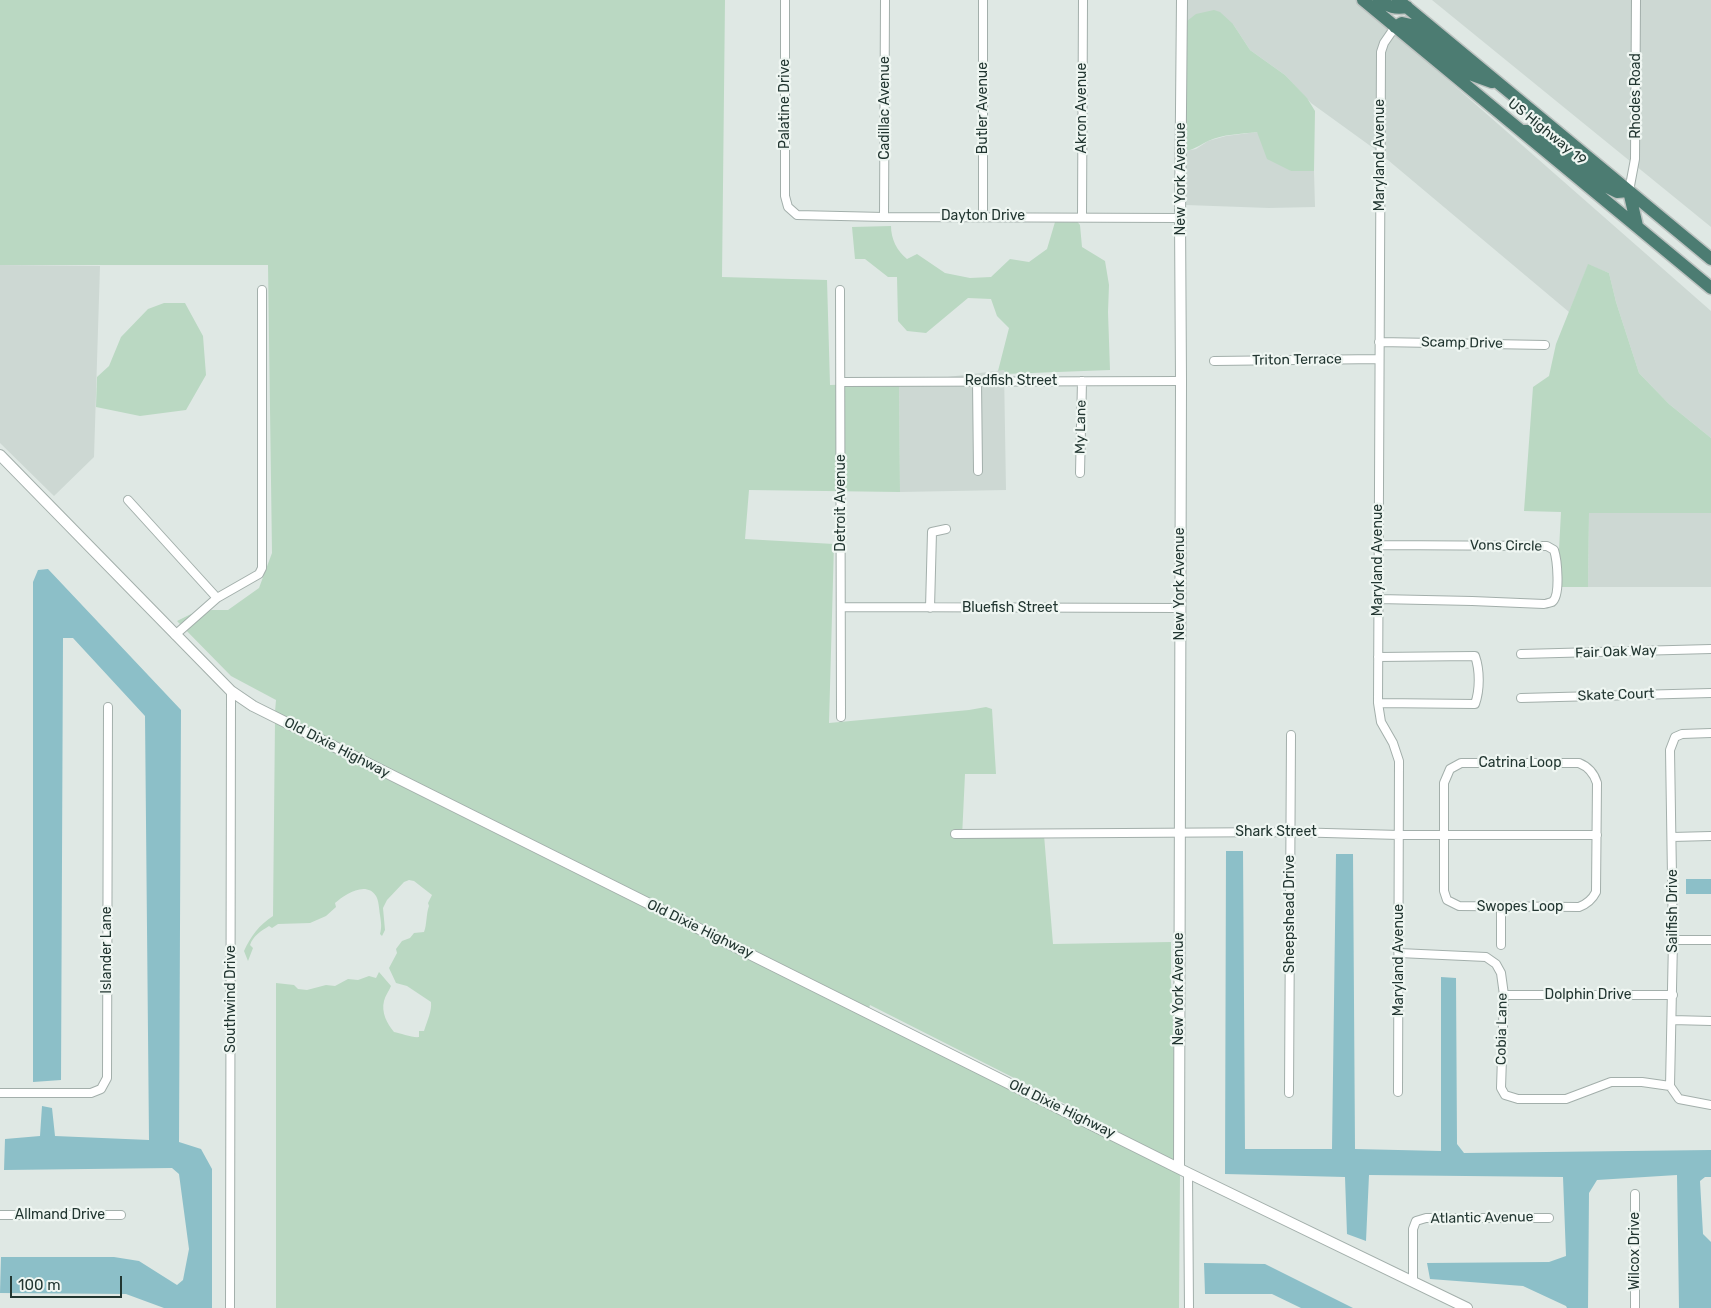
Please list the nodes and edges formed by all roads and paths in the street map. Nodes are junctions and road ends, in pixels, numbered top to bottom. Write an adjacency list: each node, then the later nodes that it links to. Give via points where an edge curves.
1 (785, 0): 14 (street, Palatine Drive, via 785,196)
2 (885, 0): 16 (street, Cadillac Avenue)
3 (983, 0): 15 (street, Butler Avenue)
4 (1083, 0): 17 (street, Akron Avenue)
5 (1182, 0): 18 (street, New York Avenue)
6 (1363, 0): 10 (highway, US Highway 19)
7 (1379, 0): 9 (highway, via 1388,7 1396,8)
8 (1636, 0): 13 (street, Rhodes Road, via 1636,159)
9 (1403, 3): 11 (highway, US Highway 19)
10 (1395, 27): 11 (highway, via 1402,23 1411,25 1470,74); 12 (highway, US Highway 19); 24 (street, Maryland Avenue, via 1381,52)
11 (1502, 86): 13 (highway, US Highway 19)
12 (1522, 131): 13 (highway, via 1540,131 1607,187 1617,192); 19 (highway, US Highway 19)
13 (1629, 191): 19 (highway); 20 (highway, US Highway 19)
14 (788, 207): 16 (street, Dayton Drive, via 797,215)
15 (983, 216): 16 (street, Dayton Drive); 17 (street, Dayton Drive)
16 (884, 217)
17 (1082, 217): 18 (street, Dayton Drive)
18 (1180, 218): 30 (street, New York Avenue)
19 (1637, 226): 21 (highway, US Highway 19)
20 (1711, 259)
21 (1711, 288)
22 (262, 290): 38 (street, via 262,568 259,574)
23 (840, 290): 31 (street, Detroit Avenue)
24 (1379, 342): 25 (street, Scamp Drive); 26 (street, Maryland Avenue)
25 (1544, 345)
26 (1379, 359): 27 (street, Triton Terrace); 37 (street, Maryland Avenue)
27 (1214, 361)
28 (977, 381): 29 (street, Redfish Street); 31 (street, Redfish Street); 33 (street)
29 (1082, 381): 30 (street, Redfish Street); 34 (street, My Lane)
30 (1181, 381): 42 (street, New York Avenue)
31 (841, 382): 40 (street, Detroit Avenue)
32 (0, 455): 43 (street, Old Dixie Highway)
33 (978, 471)
34 (1080, 473)
35 (128, 500): 38 (street)
36 (946, 530): 41 (street, via 932,532)
37 (1378, 545): 39 (street, Maryland Avenue); 39 (street, Vons Circle, via 1547,546 1556,555 1558,584 1556,597 1544,604)
38 (217, 598): 43 (street)
39 (1378, 599): 46 (street, Maryland Avenue)
40 (841, 608): 41 (street, Bluefish Street); 52 (street, Detroit Avenue)
41 (930, 608): 42 (street, Bluefish Street)
42 (1180, 608): 56 (street, New York Avenue)
43 (176, 635): 47 (street, Old Dixie Highway)
44 (1711, 649): 45 (street, Fair Oak Way)
45 (1521, 654)
46 (1378, 657): 50 (street, Maryland Avenue); 50 (street, via 1475,656 1478,664 1476,704)
47 (231, 691): 77 (street, Old Dixie Highway, via 252,706); 83 (street, Southwind Drive)
48 (1711, 692): 49 (street, Skate Court)
49 (1521, 698)
50 (1378, 703): 59 (street, Maryland Avenue, via 1381,722 1399,761)
51 (108, 707): 74 (street, Islander Lane, via 106,1078 101,1090 91,1093)
52 (840, 717)
53 (1711, 733): 62 (street, Sailfish Drive, via 1682,734 1675,737 1670,750)
54 (1291, 735): 55 (street, Sheepshead Drive)
55 (1290, 832): 56 (street, Shark Street); 59 (street, Shark Street); 75 (street, Sheepshead Drive)
56 (1180, 833): 57 (street, Shark Street); 77 (street, New York Avenue)
57 (955, 834)
58 (1443, 834): 59 (street, Shark Street); 60 (street, Shark Street); 60 (street, Catrina Loop, via 1444,784 1455,765 1579,763 1590,770 1597,783); 63 (street, Swopes Loop, via 1447,900 1459,906)
59 (1399, 835): 67 (street, Maryland Avenue)
60 (1597, 835): 63 (street, Swopes Loop, via 1596,892 1586,905)
61 (1711, 836): 62 (street)
62 (1672, 837): 64 (street, Sailfish Drive)
63 (1501, 907): 66 (street)
64 (1673, 940): 65 (street); 69 (street, Sailfish Drive)
65 (1711, 940)
66 (1501, 945)
67 (1399, 953): 68 (street, Cobia Lane, via 1486,957 1496,964 1501,973); 73 (street, Maryland Avenue)
68 (1504, 995): 69 (street, Dolphin Drive); 72 (street, Cobia Lane, via 1501,1088 1505,1095 1518,1099 1566,1099 1612,1082)
69 (1673, 995): 70 (street, Sailfish Drive)
70 (1672, 1020): 71 (street); 72 (street, Sailfish Drive)
71 (1711, 1021)
72 (1670, 1086): 76 (street, via 1679,1099)
73 (1398, 1092)
74 (0, 1093)
75 (1290, 1093)
76 (1711, 1104)
77 (1183, 1170): 82 (street, Old Dixie Highway); 84 (street, New York Avenue)
78 (1635, 1194): 86 (street, Wilcox Drive)
79 (0, 1215): 80 (street, Allmand Drive)
80 (121, 1215)
81 (1549, 1218): 82 (street, Atlantic Avenue, via 1426,1218 1416,1221 1413,1229)
82 (1413, 1282): 85 (street, Old Dixie Highway)
83 (230, 1308)
84 (1189, 1308)
85 (1467, 1308)
86 (1635, 1308)

